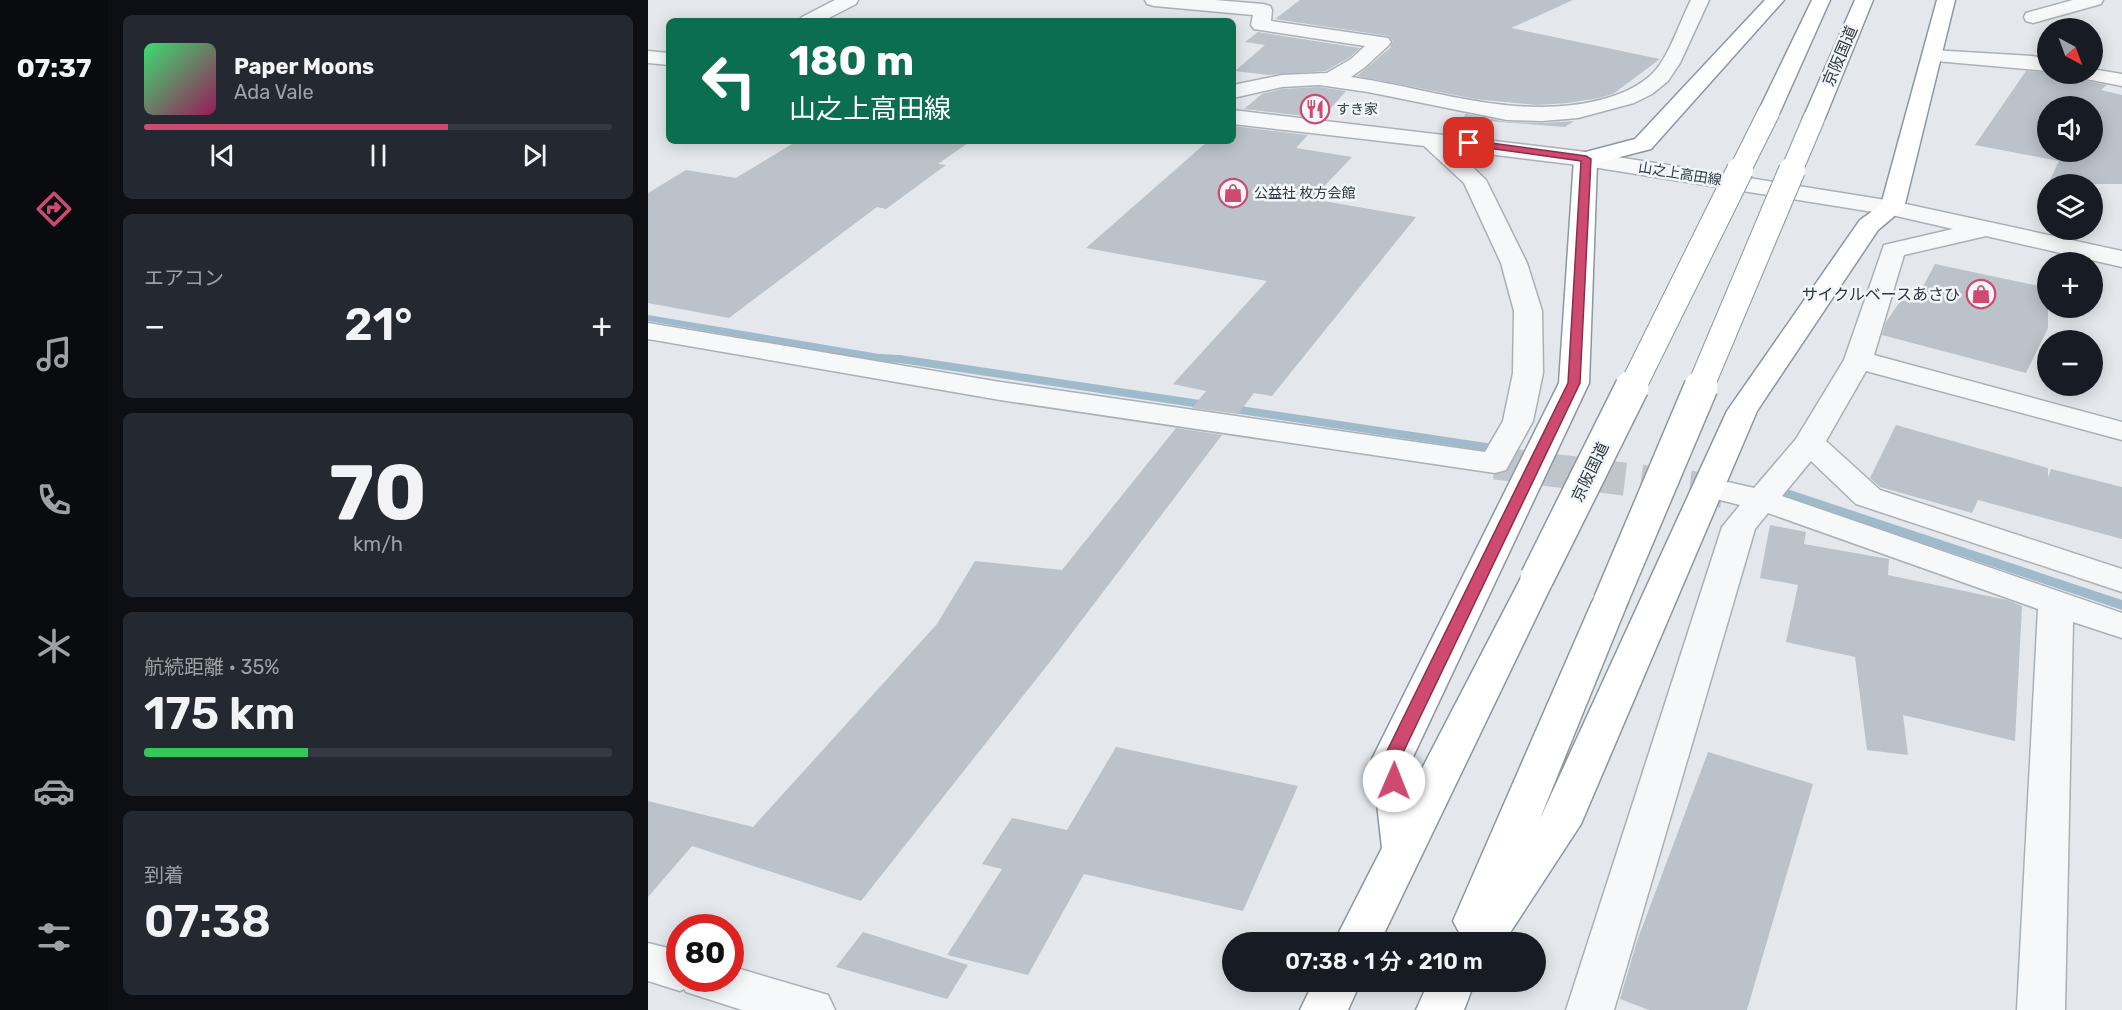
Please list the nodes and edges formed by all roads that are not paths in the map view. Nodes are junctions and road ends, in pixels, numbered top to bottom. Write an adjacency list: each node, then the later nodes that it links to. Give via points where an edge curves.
1 (849, 0): 10 (street)
2 (1154, 0): 16 (street, via 1263,10 1261,25 1381,42)
3 (1700, 0): 16 (street, via 1663,75 1641,93 1593,110 1529,116)
4 (1775, 0): 21 (highway, via 1643,144)
5 (1821, 0): 33 (highway, 京阪国道, bridge)
6 (1864, 0): 35 (highway, 京阪国道, bridge)
7 (1946, 0): 11 (highway)
8 (2094, 0): 9 (street)
9 (2033, 17)
10 (815, 18)
11 (1932, 56): 14 (street); 22 (highway)
12 (648, 57): 13 (street)
13 (666, 59)
14 (2037, 63)
15 (2103, 77): 17 (street)
16 (1331, 80): 18 (street, via 1297,79)
17 (2122, 80)
18 (1236, 91)
19 (1236, 117): 20 (street, 山之上高田線)
20 (1430, 140): 21 (street, 山之上高田線); 25 (street, via 1474,180 1514,263 1528,311 1528,373 1518,421 1495,463 1000,391)
21 (1586, 159): 22 (street, 山之上高田線); 33 (highway, via 1574,383 1392,759)
22 (1892, 208): 23 (street, 山之上高田線); 36 (highway, via 1869,225 1742,411 1560,824)
23 (1987, 229): 24 (street, 山之上高田線); 26 (street, via 1893,250)
24 (2122, 259)
25 (648, 331)
26 (1858, 360): 27 (street); 28 (street)
27 (2122, 431)
28 (1809, 443): 29 (street); 30 (street, via 1868,497)
29 (1745, 496): 31 (street); 43 (street, via 1739,527)
30 (2110, 578): 32 (street)
31 (2056, 603): 32 (street); 44 (street)
32 (2104, 619)
33 (1403, 848): 34 (highway, 京阪国道)
34 (1362, 932)
35 (1472, 932)
36 (1486, 932)
37 (648, 962): 38 (street)
38 (666, 967)
39 (744, 990): 41 (street)
40 (1333, 992): 42 (highway)
41 (811, 1010)
42 (1324, 1010)
43 (1590, 1010)
44 (2041, 1010)

